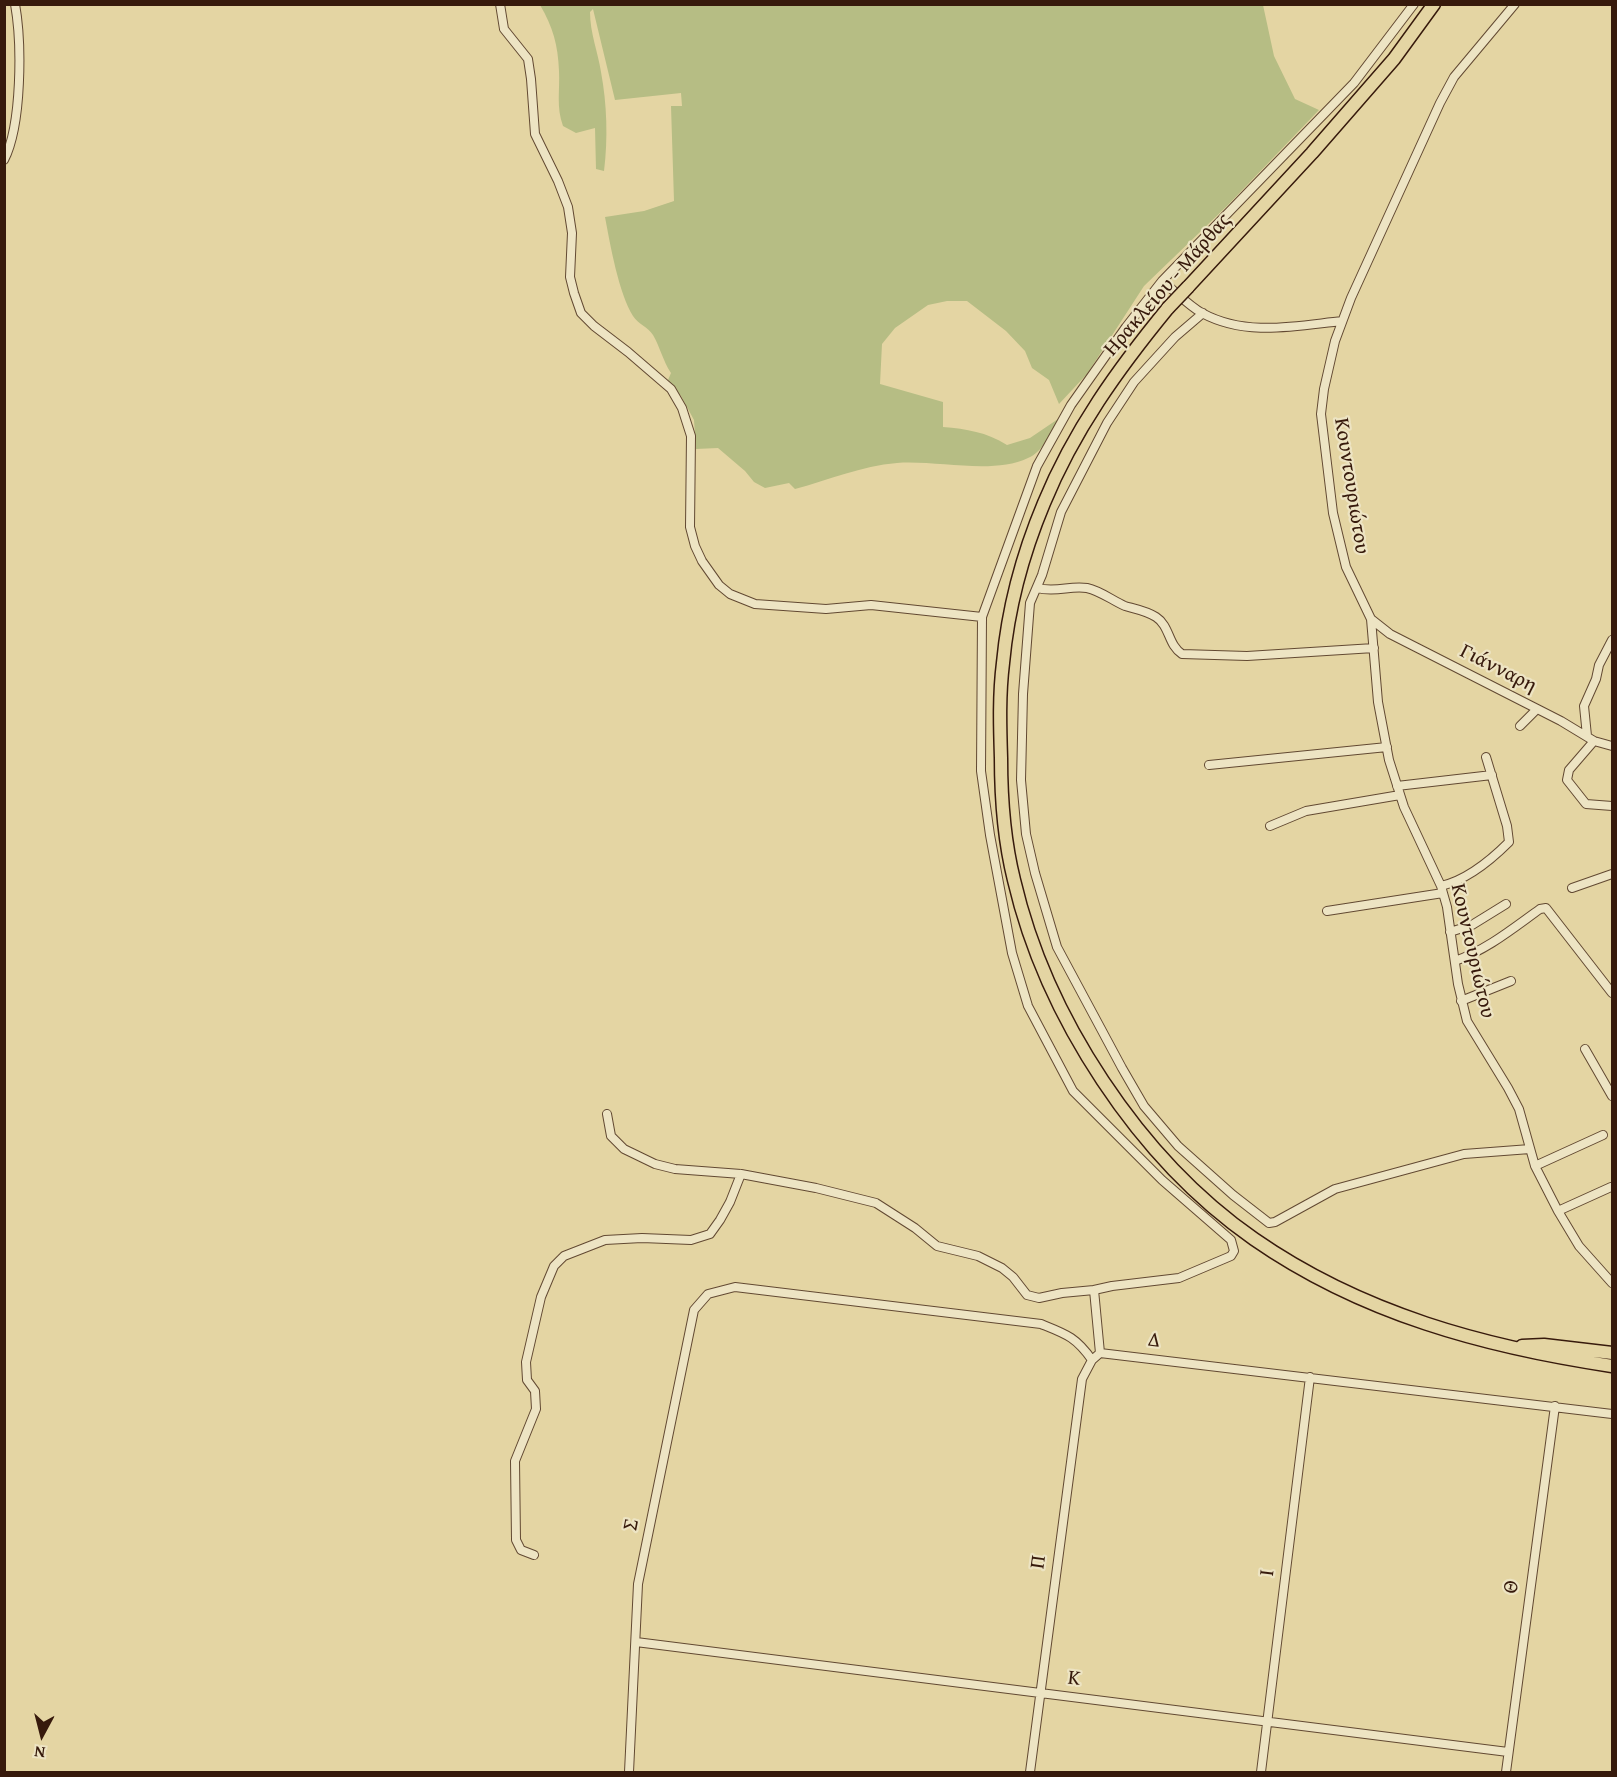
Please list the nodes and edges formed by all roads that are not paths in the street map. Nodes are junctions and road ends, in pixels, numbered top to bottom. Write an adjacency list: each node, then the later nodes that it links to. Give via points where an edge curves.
1 (15, 4): 6 (street, via 18,79 14,131)
2 (500, 4): 11 (street, via 504,29 528,59 535,135 568,207 572,233 570,277 581,313 671,389 682,408 691,436 690,527 695,546 712,576 730,594 755,604 826,609 871,605)
3 (1414, 4): 7 (street, via 1354,82)
4 (1434, 4): 49 (main road, Ηρακλείου - Μάρθας, bridge, via 1394,59 1312,153 1168,308 1126,360 1064,458 1043,506 1011,614 1000,716 1004,829 1027,928 1070,1027 1112,1094 1161,1158 1202,1198 1254,1239 1344,1292 1431,1327)
5 (1515, 4): 9 (street, Κουντουριώτου, via 1454,77)
6 (4, 160)
7 (1162, 281): 8 (street); 11 (street, via 1071,405 1050,441 1025,494)
8 (1203, 313): 9 (street, via 1249,328); 10 (street, via 1134,382 1113,414 1061,512)
9 (1342, 321): 12 (street, Κουντουριώτου, via 1324,389 1322,423 1341,548)
10 (1037, 588): 14 (street, via 1088,588 1148,612 1166,627 1175,650 1182,654 1247,656); 42 (street, via 1028,615 1021,780 1026,834 1035,873 1057,947 1144,1106 1179,1146 1269,1223 1335,1189 1464,1154)
11 (982, 617): 48 (street, via 981,771 1012,953 1028,1006 1073,1090 1162,1180 1231,1240 1234,1251 1231,1256 1179,1278)
12 (1371, 619): 14 (street, Κουντουριώτου); 15 (street, Γιάνναρη, via 1390,634)
13 (1612, 640): 17 (street, via 1584,706)
14 (1374, 648): 20 (street, Κουντουριώτου, via 1378,702)
15 (1537, 709): 16 (street); 17 (street, Γιάνναρη)
16 (1520, 726)
17 (1587, 736): 18 (street, Γιάνναρη)
18 (1594, 741): 19 (street, Γιάνναρη); 26 (street, via 1569,770 1567,780 1586,804)
19 (1612, 746)
20 (1387, 747): 22 (street); 24 (street, Κουντουριώτου)
21 (1486, 757): 23 (street)
22 (1209, 765)
23 (1492, 775): 24 (street); 30 (street, via 1509,842 1466,877)
24 (1397, 786): 25 (street, Κουντουριώτου)
25 (1400, 795): 27 (street, via 1306,811); 30 (street, Κουντουριώτου)
26 (1612, 806)
27 (1270, 826)
28 (1612, 874): 29 (street)
29 (1572, 888)
30 (1442, 889): 32 (street); 33 (street, Κουντουριώτου)
31 (1506, 904): 33 (street, via 1472,925)
32 (1327, 911)
33 (1450, 932): 34 (street, Κουντουριώτου)
34 (1455, 960): 36 (street, via 1502,938 1546,908); 37 (street, Κουντουριώτου)
35 (1510, 981): 37 (street)
36 (1612, 993)
37 (1461, 1001): 42 (street, Κουντουριώτου, via 1467,1021 1519,1108)
38 (1585, 1049): 39 (street)
39 (1612, 1095)
40 (607, 1114): 44 (street, via 611,1136 624,1149 655,1164)
41 (1603, 1136): 43 (street)
42 (1530, 1149): 43 (street, Κουντουριώτου)
43 (1535, 1166): 46 (street, Κουντουριώτου)
44 (741, 1174): 48 (street, via 876,1203 938,1246 978,1256 1002,1268 1027,1295 1039,1298); 57 (street, via 710,1234 691,1240 605,1240 564,1256 554,1266 526,1362 536,1409 515,1461 516,1540 521,1550)
45 (1611, 1187): 46 (street)
46 (1558, 1211): 47 (street, Κουντουριώτου, via 1580,1246)
47 (1612, 1284)
48 (1094, 1290): 50 (street)
49 (1515, 1347): 51 (main road, Ηρακλείου - Μάρθας, via 1544,1345); 53 (main road, Ηρακλείου - Μάρθας)
50 (1100, 1353): 52 (street); 54 (street, Δ)
51 (1612, 1353)
52 (1092, 1360): 58 (street, Σ, via 1080,1343 1041,1324 735,1287 708,1294 694,1310 638,1584); 59 (street, Π, via 1082,1378)
53 (1612, 1366)
54 (1310, 1377): 55 (street, Δ); 60 (street, Ι)
55 (1555, 1406): 56 (street, Δ); 61 (street, Θ)
56 (1612, 1414)
57 (534, 1555)
58 (636, 1642): 59 (street, Κ); 62 (street, Σ)
59 (1040, 1694): 60 (street, Κ); 63 (street, Π)
60 (1267, 1721): 61 (street, Κ); 64 (street, Ι)
61 (1508, 1752): 65 (street, Θ)
62 (629, 1773)
63 (1030, 1773)
64 (1261, 1773)
65 (1506, 1773)

